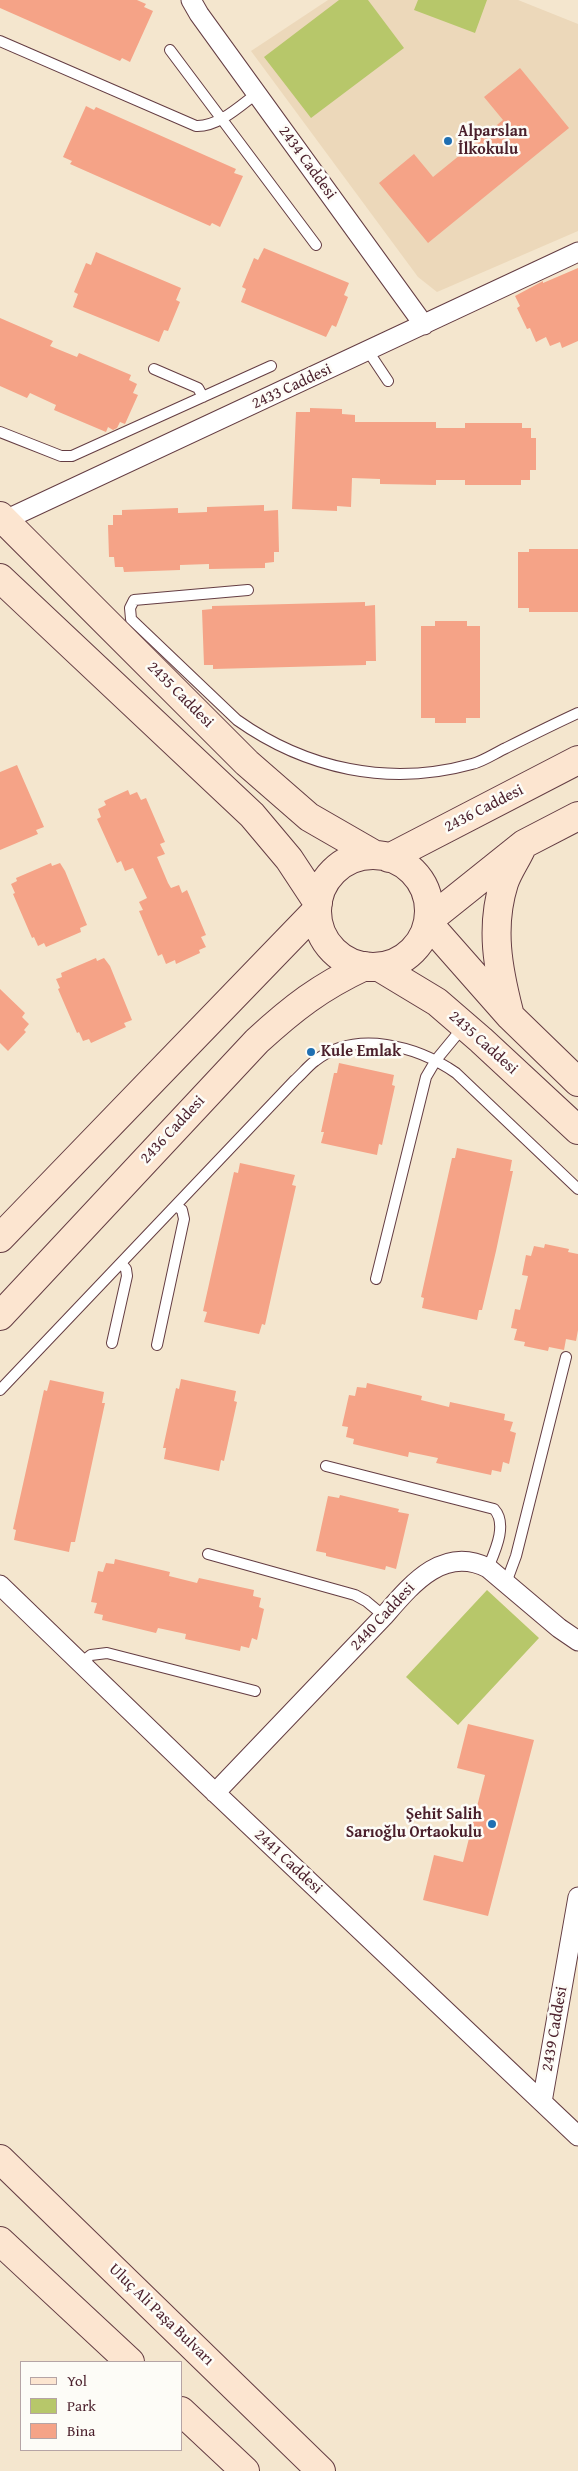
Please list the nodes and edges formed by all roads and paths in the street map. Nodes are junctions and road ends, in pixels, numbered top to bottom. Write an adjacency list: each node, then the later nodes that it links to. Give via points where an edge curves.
1 (191, 0): 4 (street, 2434 Caddesi)
2 (0, 42): 5 (lane, via 196,126)
3 (170, 50): 5 (lane)
4 (256, 94): 5 (lane); 8 (street, 2434 Caddesi)
5 (222, 119): 6 (lane)
6 (316, 245)
7 (578, 252): 8 (street, 2433 Caddesi)
8 (424, 325): 9 (street, 2433 Caddesi)
9 (368, 351): 12 (lane); 15 (street, 2433 Caddesi)
10 (271, 366): 13 (lane)
11 (154, 369): 13 (lane, via 198,388)
12 (388, 381)
13 (203, 397): 14 (lane, via 72,456 61,456)
14 (0, 432)
15 (2, 518): 22 (street, 2435 Caddesi, via 247,763 309,817)
16 (0, 578): 23 (street, 2435 Caddesi, via 252,816 289,859)
17 (248, 590): 18 (lane, via 134,600 131,619 237,720 299,756 346,770 371,773 414,774 448,769 474,764)
18 (578, 713)
19 (578, 760): 22 (street, 2436 Caddesi)
20 (578, 816): 21 (street)
21 (524, 844): 24 (street); 26 (street, via 504,882 496,932 500,978)
22 (382, 857): 23 (street, via 353,859 335,871 322,888); 24 (street, 2435 Caddesi, via 403,864 419,878 428,898)
23 (318, 906): 25 (street, 2435 Caddesi, via 319,924 328,944 344,959); 33 (street)
24 (429, 921): 25 (street, via 411,953 400,960); 26 (street)
25 (372, 967): 27 (street, 2435 Caddesi, via 437,1002); 36 (street, 2436 Caddesi, via 333,981 296,1005 257,1041)
26 (510, 1016): 29 (street)
27 (464, 1025): 28 (lane); 30 (street, 2435 Caddesi)
28 (436, 1060): 31 (lane, via 456,1073); 32 (lane, via 409,1049 383,1045 344,1048 320,1058); 35 (lane, via 426,1077)
29 (578, 1082)
30 (578, 1130)
31 (578, 1190)
32 (176, 1206): 34 (lane); 38 (lane, via 182,1210 184,1219)
33 (0, 1238)
34 (121, 1263): 37 (lane, via 127,1276); 40 (lane)
35 (376, 1279)
36 (0, 1316)
37 (112, 1343)
38 (157, 1345)
39 (566, 1357): 44 (lane, via 516,1556)
40 (0, 1390)
41 (326, 1466): 43 (lane, via 494,1509 501,1524)
42 (208, 1554): 46 (lane, via 355,1595)
43 (488, 1568): 44 (street, 2440 Caddesi); 46 (street, 2440 Caddesi, via 475,1561 458,1560 437,1567 410,1586)
44 (506, 1583): 47 (street, 2440 Caddesi)
45 (0, 1585): 48 (street, 2441 Caddesi)
46 (384, 1616): 50 (street, 2440 Caddesi)
47 (578, 1641)
48 (81, 1663): 49 (lane, via 91,1655 107,1653); 50 (street, 2441 Caddesi)
49 (255, 1692)
50 (215, 1793): 52 (street, 2441 Caddesi)
51 (578, 1897): 52 (street, 2439 Caddesi)
52 (542, 2102): 53 (street, 2441 Caddesi)
53 (578, 2136)
54 (0, 2160): 59 (street, Uluç Ali Paşa Bulvarı)
55 (0, 2241): 56 (street)
56 (129, 2361)
57 (182, 2412): 58 (street)
58 (245, 2471)
59 (321, 2471)

